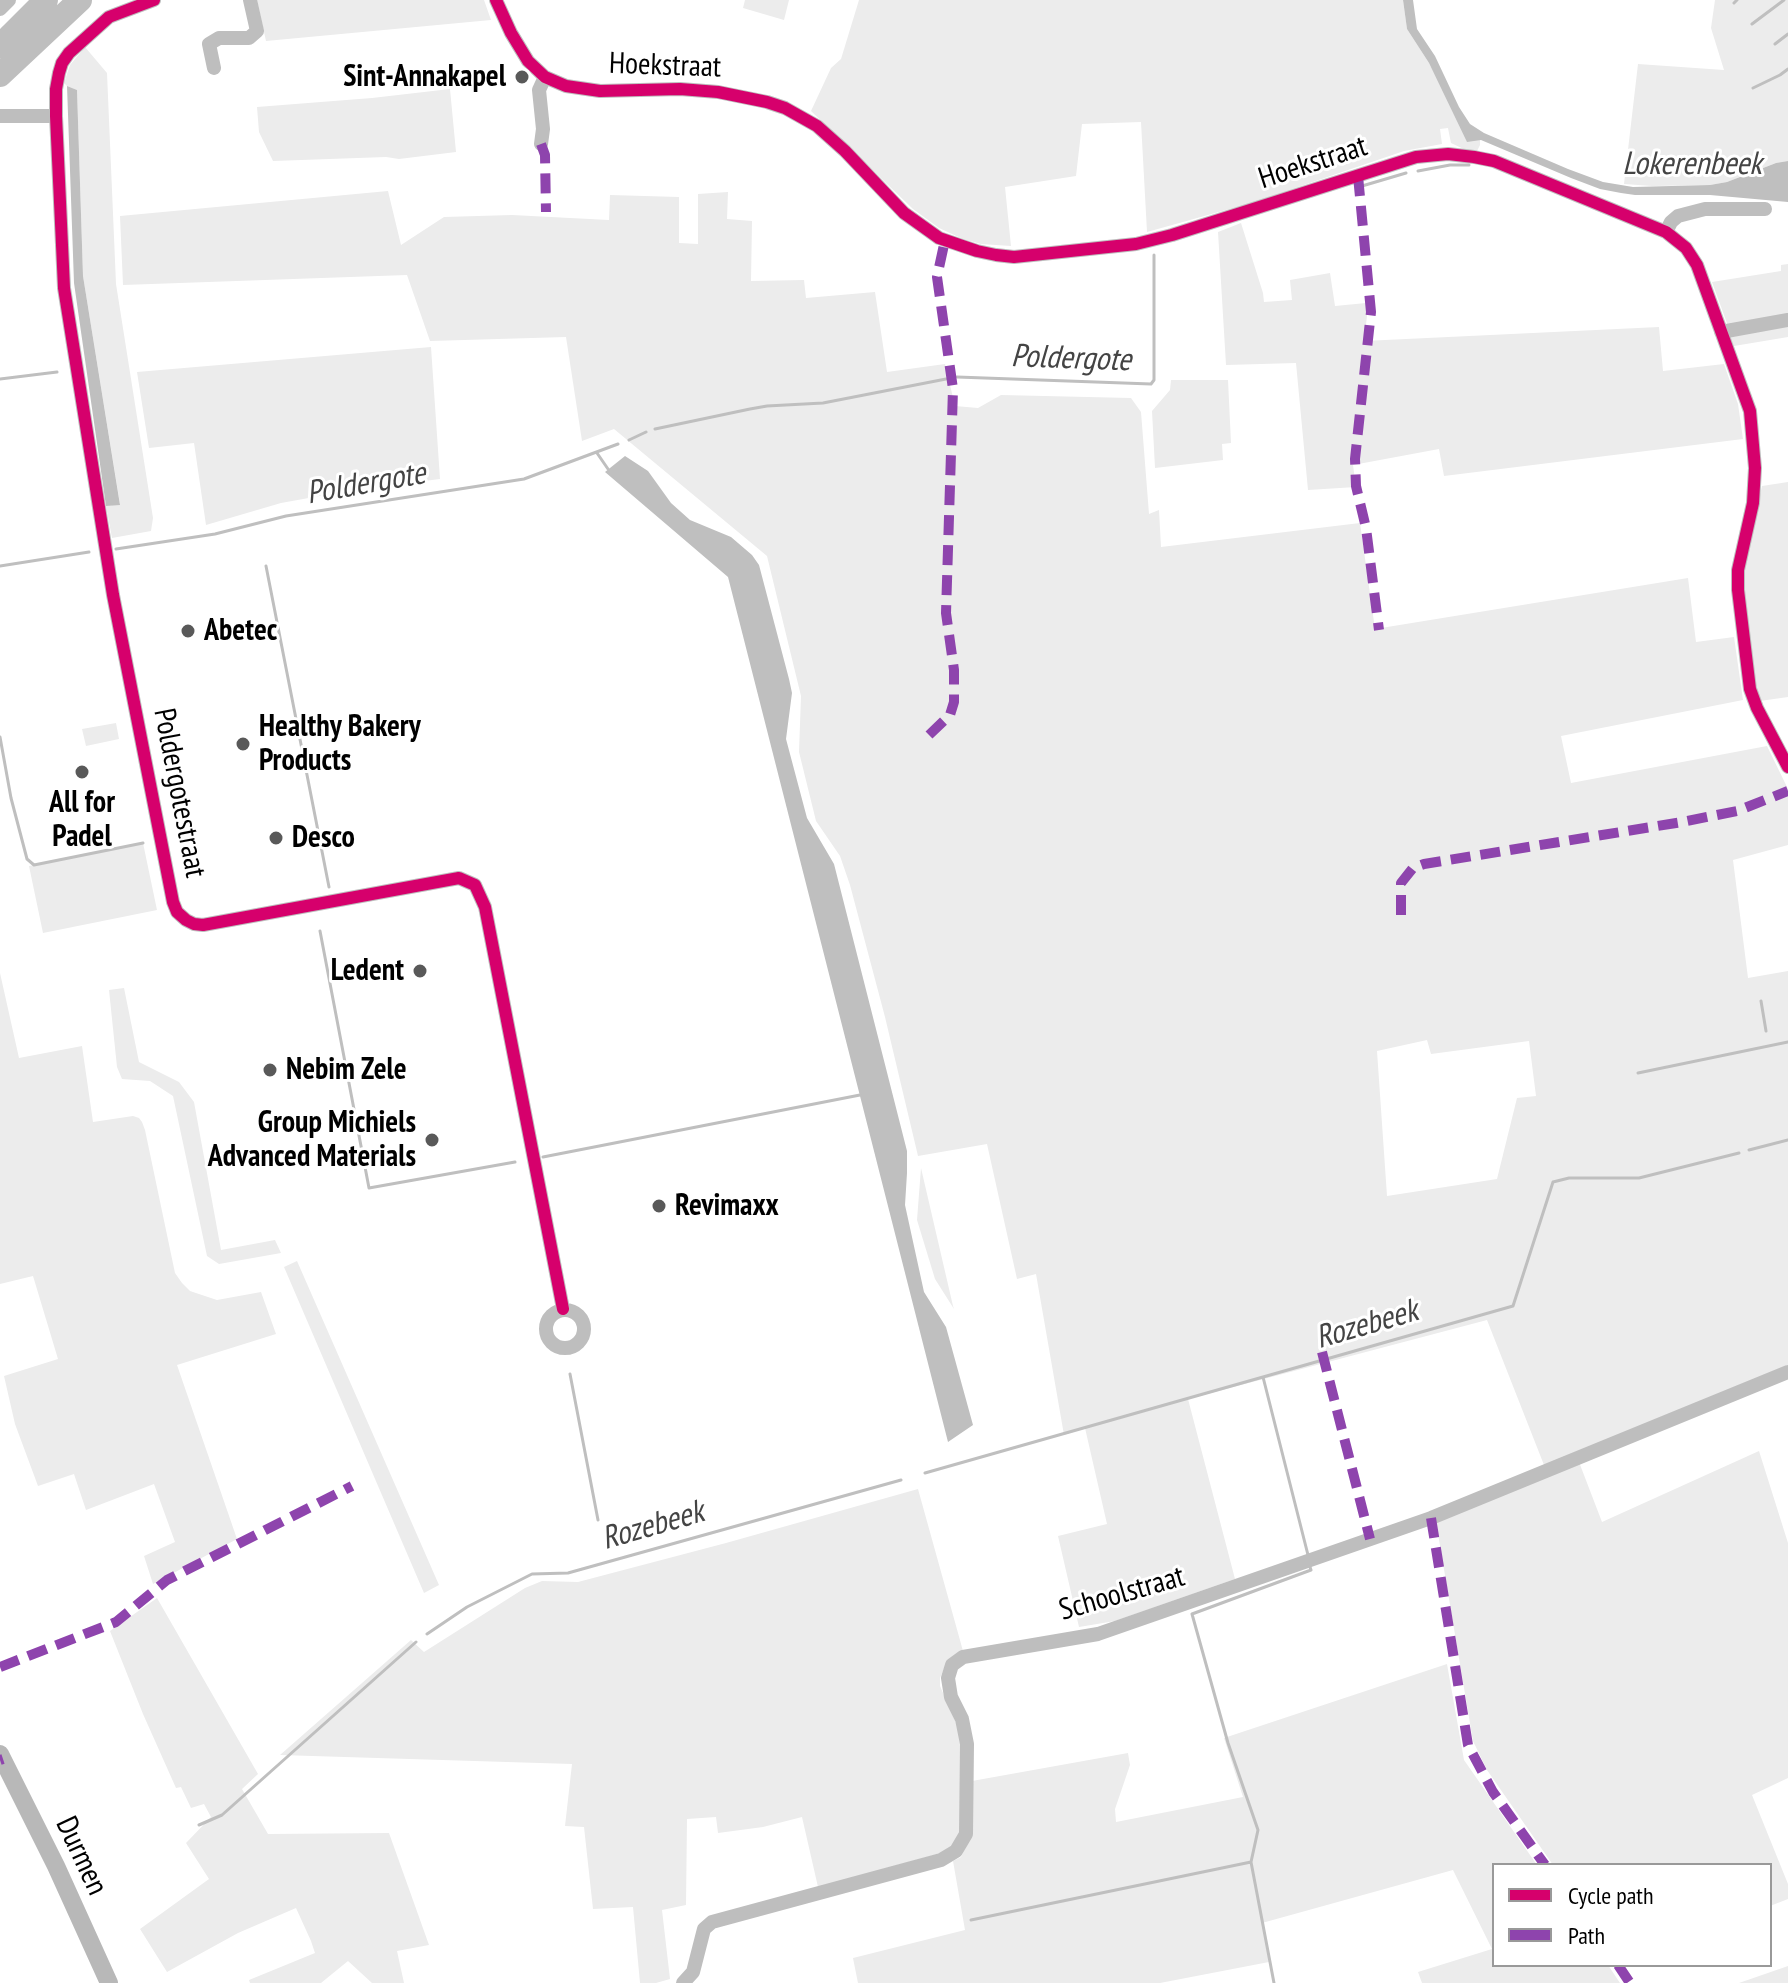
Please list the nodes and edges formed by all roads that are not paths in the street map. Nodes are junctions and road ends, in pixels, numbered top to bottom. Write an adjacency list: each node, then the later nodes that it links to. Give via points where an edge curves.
1 (9, 0): 7 (street)
2 (46, 0): 8 (highway)
3 (80, 0): 10 (highway)
4 (154, 0): 13 (street, Poldergotestraat, via 109,17 69,53 59,73)
5 (250, 0): 9 (street, via 257,31 249,38 219,38 209,44)
6 (496, 0): 11 (street, via 528,61)
7 (0, 9)
8 (0, 46)
9 (214, 68)
10 (0, 75)
11 (545, 77): 14 (street, via 539,90); 16 (street, Hoekstraat, via 600,91 718,92 785,108 817,126 904,213 939,238 996,255 1136,244 1416,157 1448,154 1494,161)
12 (0, 116): 13 (street)
13 (56, 116): 20 (street, Poldergotestraat, via 64,288 113,595 177,912 203,925 459,878 475,885 485,907)
14 (541, 144)
15 (1765, 209): 16 (street, via 1705,209 1678,216)
16 (1666, 232): 18 (street, Hoekstraat, via 1697,265)
17 (1788, 320): 18 (street)
18 (1721, 332): 19 (street, Hoekstraat, via 1750,411 1753,442 1753,503 1738,570 1750,689)
19 (1788, 767)
20 (563, 1309)
21 (1788, 1372): 23 (street, Schoolstraat, via 1431,1518 1098,1634 963,1657 952,1665 948,1678 967,1744 966,1834 956,1851 941,1860 712,1922 704,1929)
22 (0, 1754): 24 (street, Durmen)
23 (694, 1966): 25 (street, Schoolstraat); 26 (street)
24 (109, 1983)
25 (683, 1983)
26 (704, 1983)

